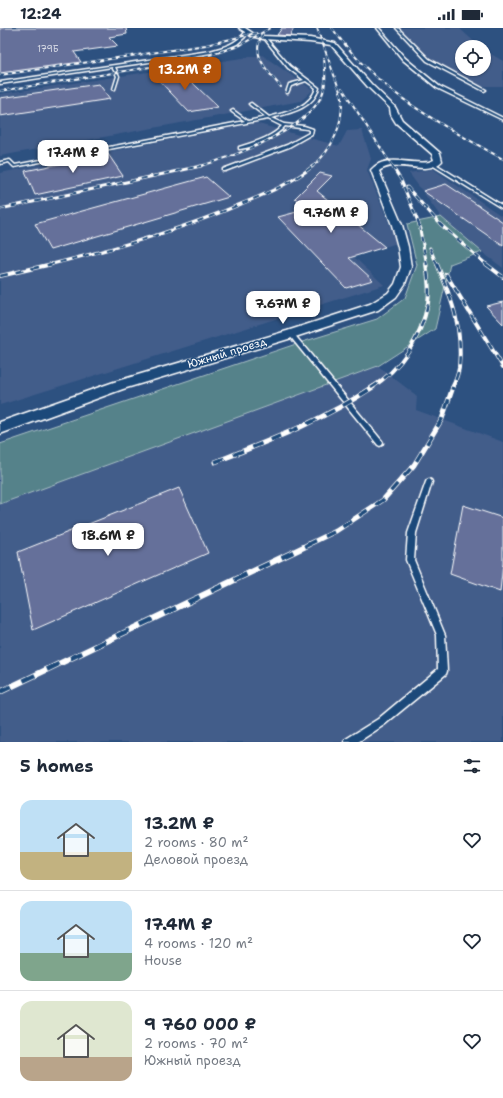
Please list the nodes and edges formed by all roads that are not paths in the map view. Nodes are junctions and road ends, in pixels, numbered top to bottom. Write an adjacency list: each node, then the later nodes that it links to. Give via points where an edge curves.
1 (378, 28): 14 (lane, via 404,59 438,87)
2 (397, 28): 9 (lane, via 428,60)
3 (245, 30): 4 (street); 5 (lane, via 239,41 229,47)
4 (264, 38): 6 (lane, via 289,67); 18 (street, via 333,44 370,86 394,108 399,121)
5 (113, 66): 7 (lane); 8 (lane, via 118,76)
6 (306, 80): 10 (lane, via 290,85); 13 (lane, via 318,88 317,95 293,111)
7 (0, 83)
8 (114, 89)
9 (485, 90)
10 (288, 92)
11 (251, 104): 13 (lane)
12 (233, 111): 15 (lane)
13 (268, 118): 15 (lane); 16 (lane)
14 (503, 119)
15 (248, 122): 19 (lane, via 14,166 10,161)
16 (284, 125): 17 (lane, via 281,130); 20 (lane, via 304,126 311,130 311,133 288,146)
17 (240, 148)
18 (434, 159): 21 (lane); 22 (street, Южный проезд, via 420,166 391,164 379,166 375,170 397,225 406,267 400,284 392,294 374,307)
19 (0, 164)
20 (224, 170)
21 (503, 208)
22 (291, 334): 23 (street, Южный проезд, via 119,385); 24 (lane)
23 (0, 428)
24 (380, 443)
25 (429, 482): 26 (lane, via 412,533 410,560 441,635 443,671 381,722)
26 (349, 742)

